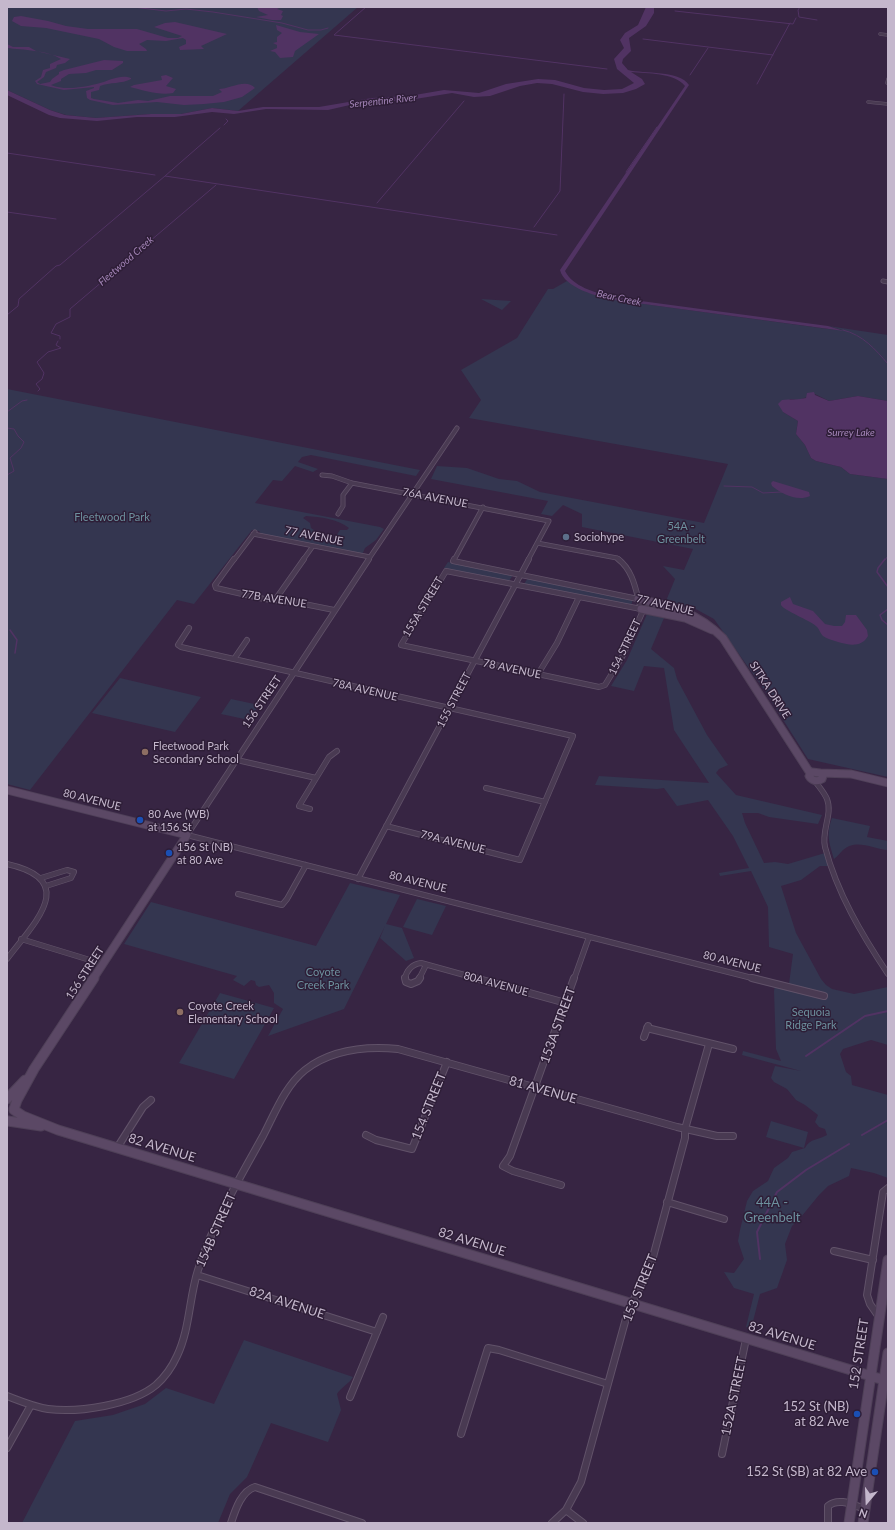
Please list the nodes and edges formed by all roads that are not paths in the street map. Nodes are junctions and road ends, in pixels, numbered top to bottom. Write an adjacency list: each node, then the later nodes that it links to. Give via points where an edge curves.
1 (880, 34): 2 (street)
2 (888, 35)
3 (868, 102): 4 (street)
4 (888, 104)
5 (883, 281): 6 (street)
6 (888, 282)
7 (457, 428): 10 (street, 156 STREET)
8 (322, 475): 9 (street, 76A AVENUE)
9 (352, 483): 10 (street, 76A AVENUE); 12 (street, via 343,495 343,506)
10 (413, 494): 11 (street, 76A AVENUE); 16 (street, 156 STREET)
11 (483, 507): 13 (street, 76A AVENUE); 18 (street, 77 AVENUE, via 453,561)
12 (338, 514)
13 (549, 521): 14 (street, 155 STREET)
14 (537, 543): 18 (street, 155 STREET); 22 (street, 154 STREET, via 620,560 630,573)
15 (313, 546): 16 (street, 77 AVENUE); 20 (street, 77 AVENUE, via 254,533 217,582); 23 (street)
16 (370, 557): 25 (street, 156 STREET)
17 (446, 571): 19 (street, 77 AVENUE); 29 (street, 155A STREET)
18 (520, 576): 19 (street, 155 STREET); 22 (street, 77 AVENUE)
19 (516, 584): 21 (street, 77 AVENUE); 31 (street, 155 STREET)
20 (216, 587): 23 (street, 77B AVENUE, via 220,590)
21 (579, 597): 24 (street, 77 AVENUE); 33 (street)
22 (638, 599): 24 (street, 154 STREET); 27 (street, 77 AVENUE, via 689,612 707,621)
23 (275, 600): 25 (street, 77B AVENUE)
24 (642, 609): 27 (street, 77 AVENUE, via 685,618); 34 (street, 154 STREET, via 620,661 607,683)
25 (334, 610): 32 (street, 156 STREET)
26 (190, 628): 30 (street, 78A AVENUE, via 178,645)
27 (720, 634): 38 (street, SITKA DRIVE, via 802,757)
28 (248, 640): 30 (street)
29 (401, 645): 31 (street, 78 AVENUE)
30 (234, 659): 32 (street, 78A AVENUE)
31 (475, 661): 33 (street, 78 AVENUE); 35 (street, 155 STREET)
32 (294, 672): 35 (street, 78A AVENUE); 37 (street, 156 STREET)
33 (538, 674): 34 (street, 78 AVENUE)
34 (599, 687)
35 (449, 710): 43 (street, 78A AVENUE, via 574,736); 45 (street, 155 STREET)
36 (336, 751): 39 (street, via 329,756)
37 (236, 760): 39 (street); 46 (street, 156 STREET)
38 (818, 776): 40 (street, via 844,774); 58 (street, via 829,805 824,838 832,866 857,923)
39 (316, 778): 44 (street, via 299,806)
40 (888, 782)
41 (486, 788): 43 (street)
42 (7, 790): 46 (street, 80 AVENUE)
43 (545, 802): 45 (street, 79A AVENUE, via 520,860)
44 (310, 808)
45 (386, 826): 50 (street, 155 STREET)
46 (187, 835): 48 (street, 80 AVENUE); 56 (street, 156 STREET)
47 (7, 864): 49 (street, via 29,870)
48 (306, 866): 50 (street, 80 AVENUE); 52 (street, via 282,905)
49 (41, 878): 51 (street); 51 (street, via 67,870 74,872 71,878)
50 (358, 879): 53 (street, 80 AVENUE)
51 (46, 886): 54 (street, via 46,903)
52 (238, 894)
53 (589, 937): 59 (street, 80 AVENUE); 60 (street, 153A STREET)
54 (21, 939): 55 (street); 56 (street)
55 (7, 959)
56 (103, 964): 66 (street, 156 STREET)
57 (426, 965): 57 (street, via 413,964 405,978 406,982 418,982); 60 (street, 80A AVENUE)
58 (888, 974)
59 (824, 996)
60 (566, 1003): 67 (street, 153A STREET)
61 (644, 1037): 62 (street, via 648,1027)
62 (709, 1044): 64 (street); 73 (street, 153 STREET)
63 (353, 1048): 65 (street, 81 AVENUE, via 394,1048); 77 (street, 154B STREET, via 324,1058 292,1082)
64 (733, 1049)
65 (447, 1062): 67 (street, 81 AVENUE); 74 (street, 154 STREET, via 412,1149)
66 (34, 1069): 68 (street, 156 STREET); 70 (street, 156 STREET)
67 (535, 1087): 73 (street, 81 AVENUE); 78 (street, 153A STREET, via 510,1156 503,1166)
68 (7, 1099)
69 (151, 1100): 76 (street, via 142,1107)
70 (12, 1108): 71 (street, 156 STREET, via 12,1117); 72 (street, 82 AVENUE)
71 (7, 1121): 72 (street, 82 AVENUE)
72 (53, 1129): 76 (street, 82 AVENUE)
73 (685, 1129): 75 (street, 81 AVENUE, via 717,1136); 80 (street, 153 STREET, via 685,1138)
74 (366, 1135)
75 (734, 1136)
76 (117, 1148): 77 (street, 82 AVENUE)
77 (236, 1184): 85 (street, 154B STREET, via 216,1224); 86 (street, 82 AVENUE)
78 (561, 1185)
79 (888, 1188): 83 (street, via 883,1192)
80 (667, 1202): 81 (street); 86 (street, 153 STREET, via 651,1263)
81 (724, 1219)
82 (834, 1251): 83 (street)
83 (873, 1260): 88 (street, via 867,1298)
84 (888, 1260): 88 (street, 152 STREET)
85 (197, 1275): 89 (street, 82A AVENUE); 97 (street, 154B STREET, via 179,1351 166,1374 153,1387 127,1401 82,1409 60,1410)
86 (632, 1304): 90 (street, 82 AVENUE); 94 (street, 153 STREET)
87 (383, 1317): 89 (street)
88 (879, 1317): 92 (street, 152 STREET)
89 (377, 1332): 96 (street)
90 (746, 1339): 92 (street, 82 AVENUE); 100 (street, 152A STREET)
91 (888, 1353): 93 (street)
92 (870, 1376): 93 (street, 82 AVENUE); 101 (street, 152 STREET)
93 (884, 1380): 102 (street)
94 (608, 1384): 98 (street, via 488,1348); 103 (street, 153 STREET, via 581,1482)
95 (7, 1396): 97 (street, 154B STREET)
96 (350, 1397)
97 (31, 1405): 99 (street)
98 (461, 1434)
99 (7, 1448)
100 (722, 1454)
101 (852, 1504): 102 (street); 108 (street, via 837,1501 829,1503); 109 (street, 152 STREET)
102 (865, 1509): 110 (street)
103 (566, 1510): 106 (street, 153 STREET); 107 (street)
104 (231, 1523): 105 (street, via 244,1494 253,1487)
105 (362, 1523)
106 (552, 1523)
107 (583, 1523)
108 (828, 1523)
109 (849, 1523)
110 (863, 1523)

